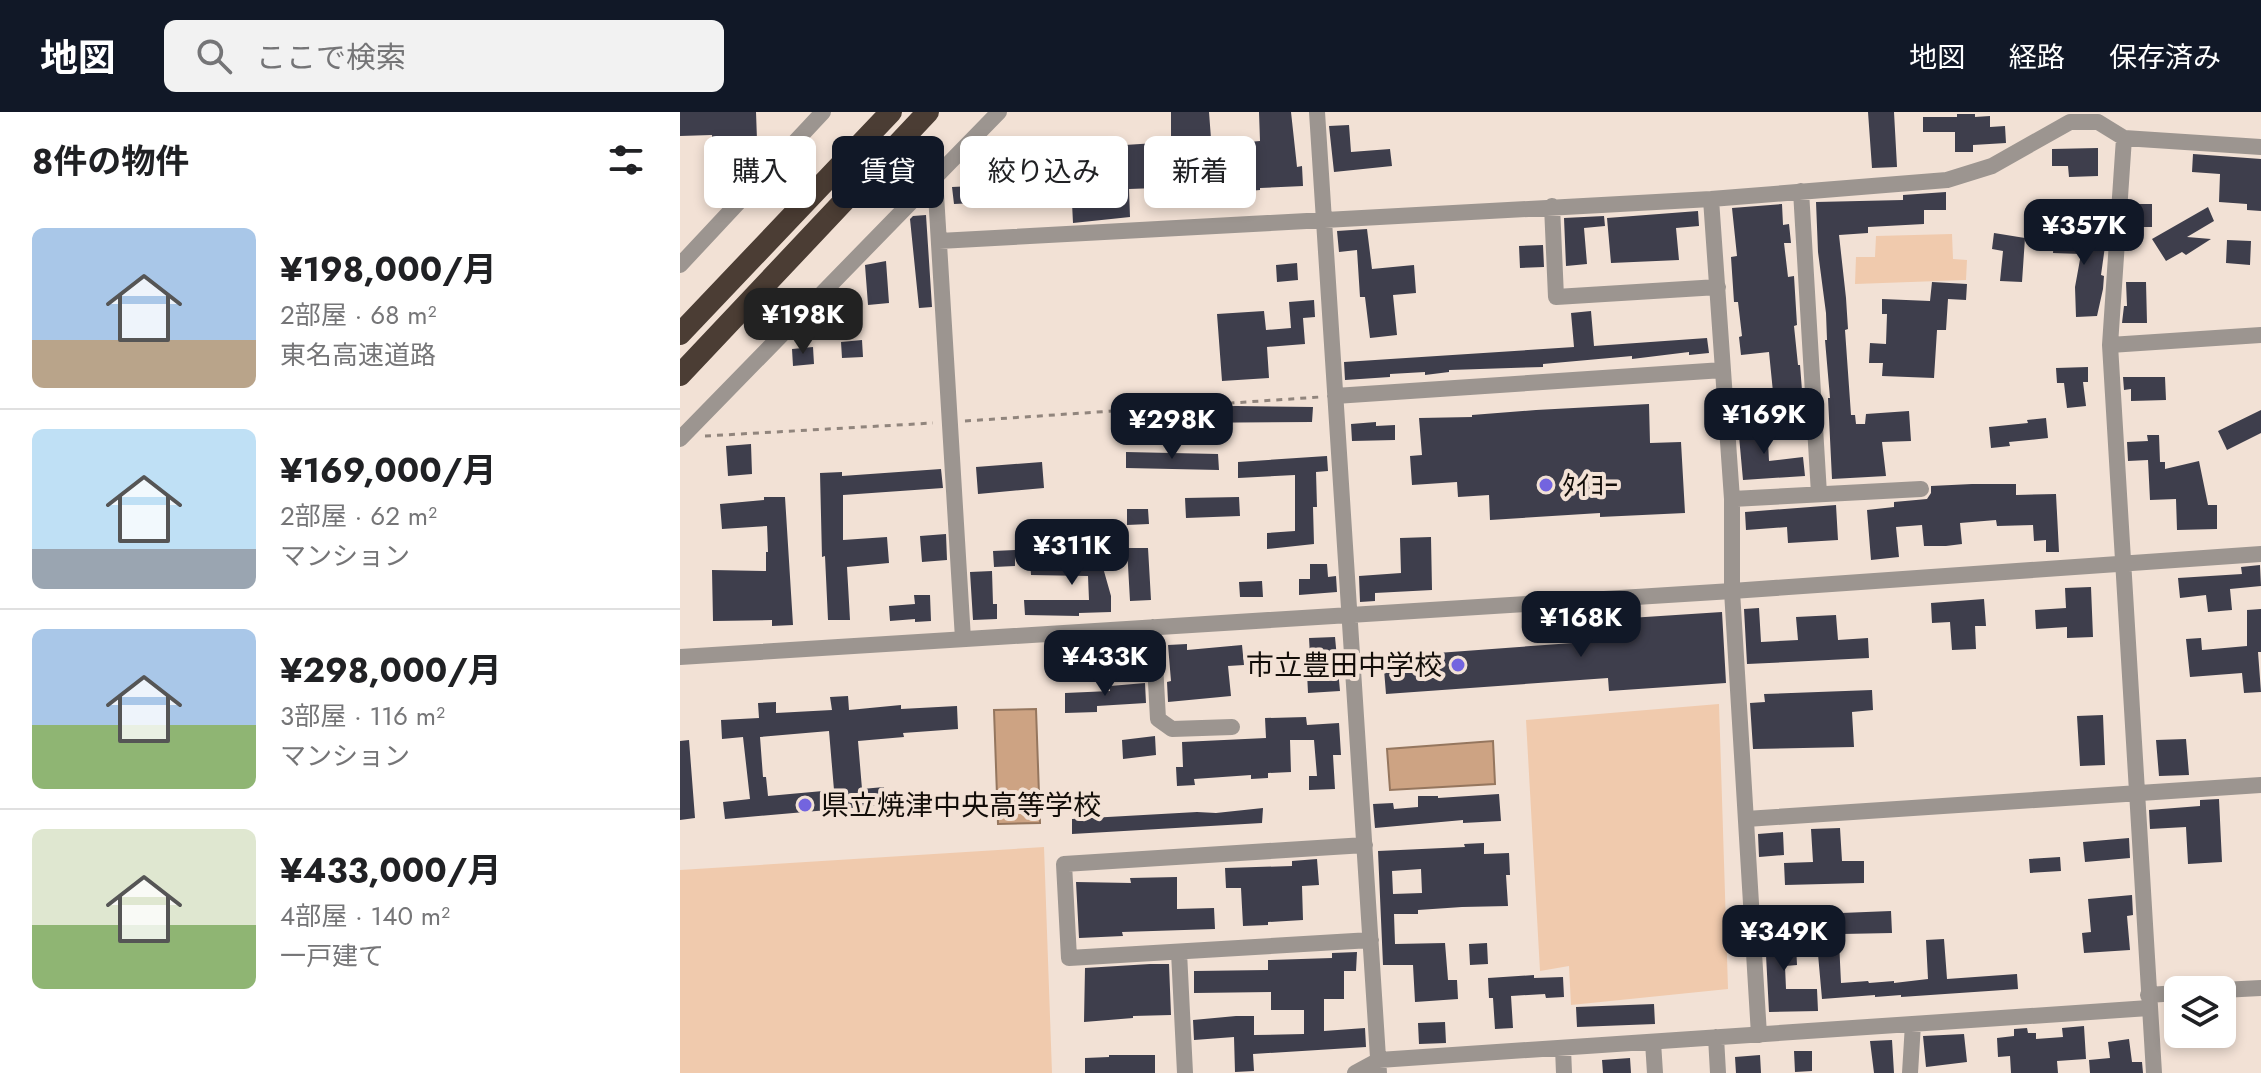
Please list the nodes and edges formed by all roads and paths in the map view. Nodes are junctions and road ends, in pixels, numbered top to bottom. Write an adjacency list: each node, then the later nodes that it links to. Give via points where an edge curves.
1 (823, 112): 17 (street)
2 (891, 112): 19 (highway)
3 (928, 112): 23 (highway)
4 (999, 112): 9 (street)
5 (1317, 112): 15 (street)
6 (2066, 117): 7 (street, via 2098,122); 10 (street, via 1992,166 1947,180)
7 (2124, 138): 8 (street); 21 (street)
8 (2261, 147)
9 (944, 169)
10 (1801, 191): 11 (street); 28 (street)
11 (1711, 199): 12 (street); 18 (street)
12 (1552, 206): 15 (street); 18 (street, via 1556,297)
13 (906, 208): 26 (street)
14 (937, 208): 16 (street)
15 (1323, 219): 16 (street); 24 (street)
16 (939, 241): 25 (street)
17 (680, 265)
18 (1718, 287): 22 (street)
19 (680, 334)
20 (2261, 335): 21 (street)
21 (2110, 345): 31 (street)
22 (1723, 370): 24 (street); 29 (street)
23 (680, 375)
24 (1335, 396): 25 (path); 33 (street)
25 (950, 422): 26 (path); 35 (street)
26 (681, 438)
27 (1921, 489): 28 (street)
28 (1819, 494): 29 (street)
29 (1732, 499): 32 (street)
30 (2261, 554): 31 (street)
31 (2125, 564): 32 (street); 39 (street)
32 (1732, 591): 33 (street); 40 (street)
33 (1350, 614): 34 (street); 41 (street)
34 (1153, 627): 35 (street); 37 (street, via 1158,719 1172,729)
35 (963, 639): 36 (street)
36 (680, 657)
37 (1232, 727)
38 (2261, 785): 39 (street)
39 (2136, 793): 40 (street); 47 (street)
40 (1746, 819): 49 (street)
41 (1365, 845): 42 (street); 43 (street, via 1064,864 1069,958)
42 (1371, 940): 43 (street); 53 (street)
43 (1179, 952): 54 (street)
44 (2261, 988): 45 (street)
45 (2236, 989)
46 (2164, 997): 47 (street)
47 (2149, 1002): 48 (street); 60 (street)
48 (1913, 1024): 49 (street); 59 (street)
49 (1759, 1035): 50 (street)
50 (1716, 1037): 51 (street); 58 (street)
51 (1653, 1042): 52 (street); 57 (street)
52 (1563, 1048): 53 (street); 56 (street)
53 (1379, 1066): 55 (street)
54 (1185, 1073)
55 (1355, 1073)
56 (1564, 1073)
57 (1655, 1073)
58 (1718, 1073)
59 (1910, 1073)
60 (2154, 1073)

